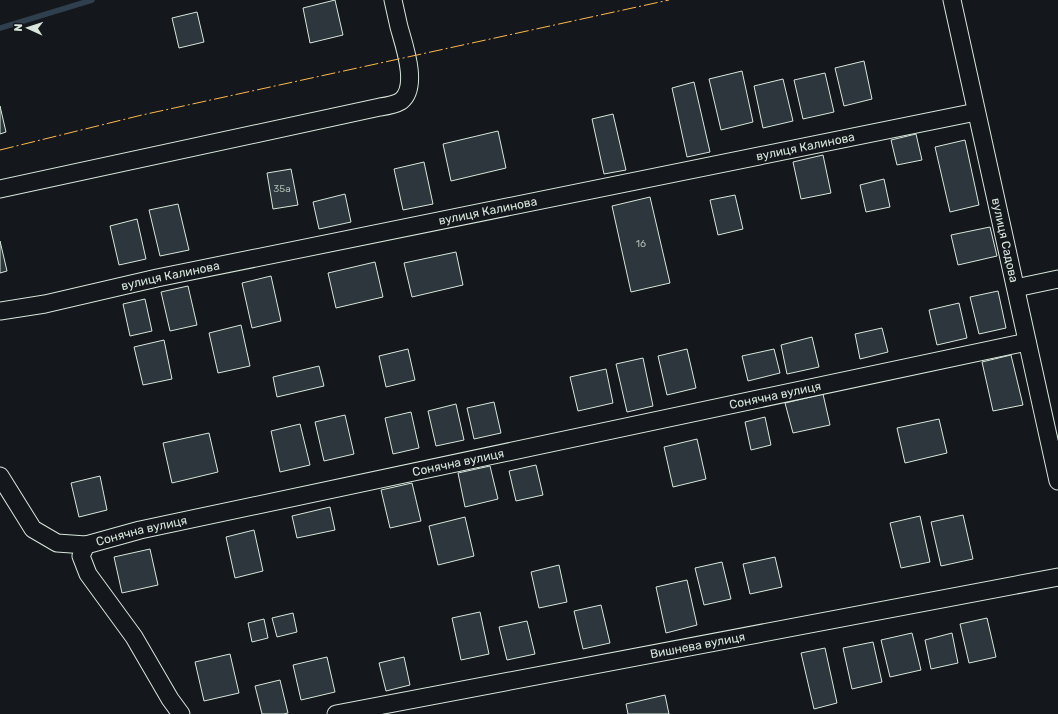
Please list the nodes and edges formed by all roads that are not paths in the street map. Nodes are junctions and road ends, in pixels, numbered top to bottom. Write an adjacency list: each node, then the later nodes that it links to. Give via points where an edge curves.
1 (393, 0): 4 (street, via 409,70 410,83 401,101)
2 (952, 0): 3 (street, вулиця Садова)
3 (976, 112): 6 (street, вулиця Садова); 7 (street, вулиця Калинова, via 173,275 45,304)
4 (0, 189)
5 (1058, 279): 6 (street)
6 (1016, 288): 8 (street, вулиця Садова)
7 (0, 311)
8 (1027, 342): 10 (street, вулиця Садова); 11 (street, Сонячна вулиця, via 148,529)
9 (0, 476): 11 (street, via 33,529 57,543)
10 (1058, 480)
11 (86, 545): 13 (street, Сонячна вулиця, via 81,556 88,574 134,638)
12 (1058, 577): 14 (street, Вишнева вулиця)
13 (181, 714)
14 (336, 714)

